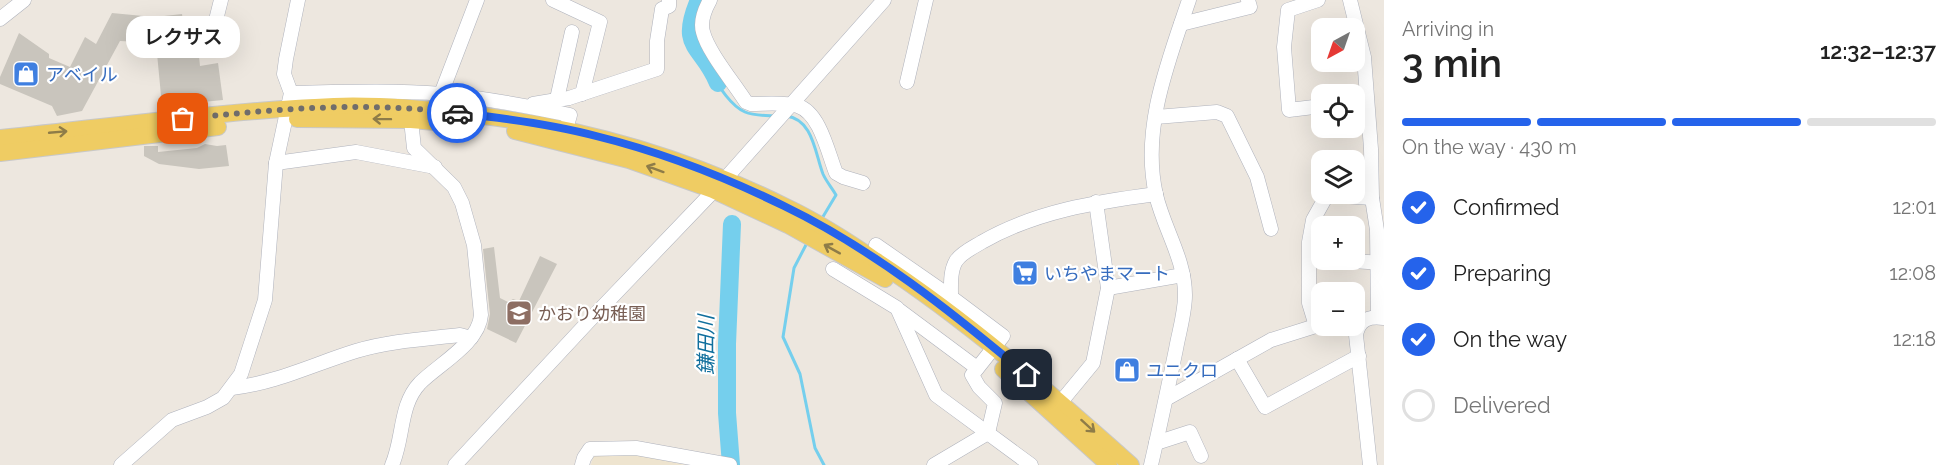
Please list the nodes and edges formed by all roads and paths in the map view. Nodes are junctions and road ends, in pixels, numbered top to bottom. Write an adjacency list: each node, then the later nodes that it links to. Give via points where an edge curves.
1 (24, 0): 14 (street)
2 (221, 0): 15 (street)
3 (298, 0): 20 (street, via 284,74)
4 (477, 0): 21 (street)
5 (553, 0): 22 (street, via 600,22)
6 (669, 0): 22 (street, via 660,20 657,69)
7 (710, 0): 25 (street, via 702,30 746,102)
8 (884, 0): 25 (street)
9 (926, 0): 18 (street)
10 (1189, 0): 16 (street)
11 (1248, 0): 16 (street, via 1250,7)
12 (1318, 0): 26 (street, via 1288,10 1284,47 1289,110)
13 (1350, 0): 19 (street, via 1364,57)
14 (0, 19)
15 (216, 20)
16 (1181, 24): 29 (street)
17 (572, 32): 23 (street)
18 (907, 82)
19 (1362, 84)
20 (291, 93): 21 (street); 28 (street)
21 (441, 94): 24 (street)
22 (582, 94): 23 (street)
23 (557, 99): 24 (street)
24 (522, 105): 31 (street, via 570,115)
25 (789, 107): 37 (street, via 805,109 814,117 836,173); 38 (street)
26 (1311, 107)
27 (1365, 112): 33 (street)
28 (285, 115): 30 (main road, one-way to 28); 31 (main road, via 335,106 402,107 515,120); 32 (main road, one-way to 28, via 229,114); 34 (main road); 35 (street)
29 (1156, 117): 39 (street); 43 (street, via 1217,112 1227,116 1257,177)
30 (411, 120): 31 (main road); 36 (street, via 414,148)
31 (564, 136): 38 (main road, via 641,148)
32 (0, 138)
33 (1378, 148): 40 (street)
34 (0, 153)
35 (276, 163): 36 (street, via 356,152); 62 (street, via 265,300 241,375)
36 (435, 167): 58 (street, via 454,187 474,245 481,315 480,325)
37 (863, 183)
38 (719, 185): 60 (main road, via 785,206 857,248 921,290); 70 (street)
39 (1156, 194): 41 (street); 48 (street)
40 (1372, 198): 42 (street, via 1327,195); 46 (street)
41 (1096, 202): 49 (street); 51 (street, via 1036,217 1002,230 964,252 952,269)
42 (1315, 216)
43 (1271, 229)
44 (876, 245): 51 (street)
45 (1365, 262): 46 (street)
46 (1381, 263): 54 (street)
47 (833, 269): 53 (street)
48 (1183, 275): 49 (street); 63 (street, via 1183,314)
49 (1108, 288): 64 (street, via 1093,363)
50 (1311, 288): 52 (street)
51 (951, 297): 60 (street, via 1003,336)
52 (1311, 307)
53 (897, 308): 60 (street); 65 (street, via 936,395)
54 (1381, 317): 55 (street)
55 (1365, 320)
56 (1311, 328): 61 (street, via 1271,340)
57 (1356, 336): 59 (street)
58 (471, 338): 62 (street, via 460,335 383,344 275,380); 69 (street, via 419,384 402,417)
59 (1359, 356): 61 (street, via 1265,407); 78 (street)
60 (986, 357): 64 (main road); 65 (street, via 972,375 995,403); 75 (main road)
61 (1238, 359): 63 (street)
62 (232, 388): 68 (street, via 207,407 172,420)
63 (1166, 399): 66 (street)
64 (1060, 403): 76 (main road, one-way to 76)
65 (988, 433): 73 (street); 74 (street)
66 (1156, 443): 67 (street, via 1190,432); 77 (street)
67 (1201, 456)
68 (121, 465)
69 (392, 465)
70 (455, 465)
71 (582, 465): 72 (street, via 590,449 636,448)
72 (730, 465)
73 (934, 465)
74 (1031, 465)
75 (1109, 465)
76 (1131, 465)
77 (1151, 465)
78 (1371, 465)

